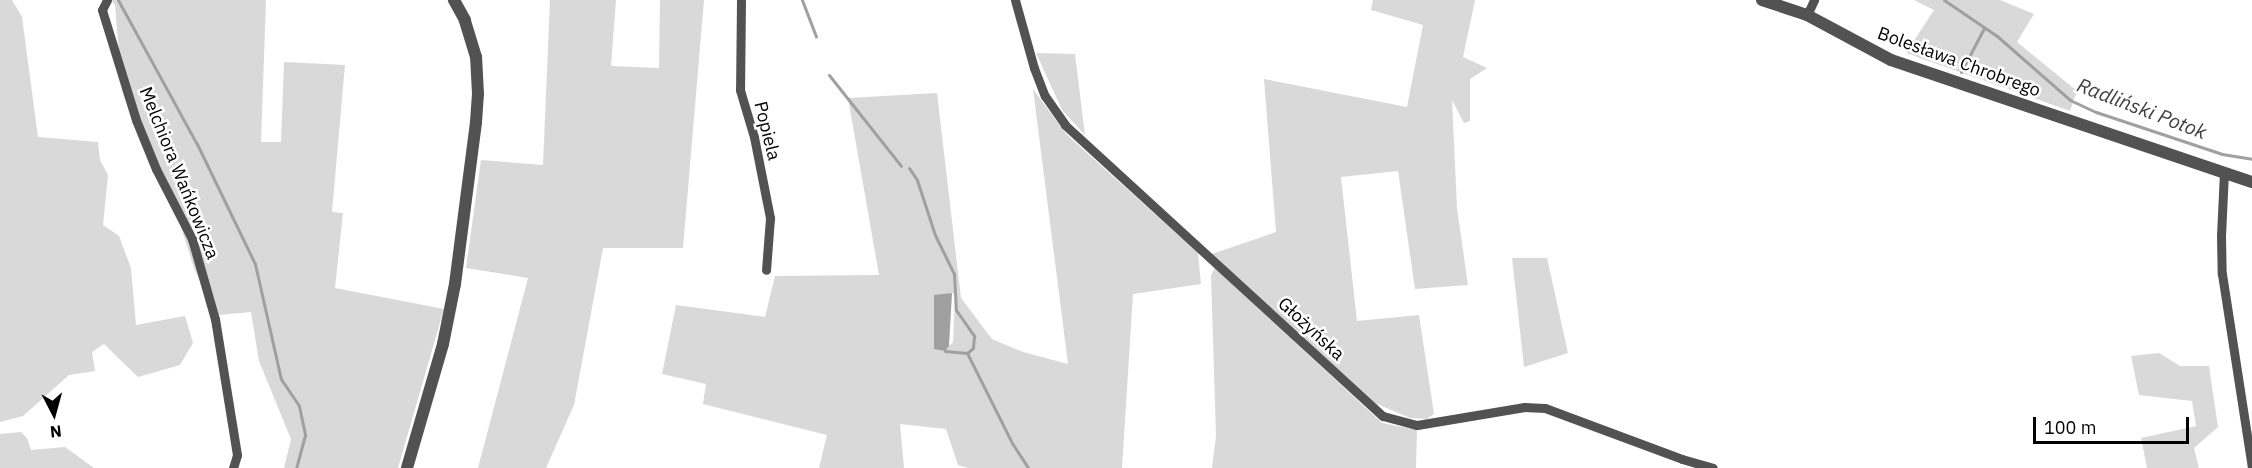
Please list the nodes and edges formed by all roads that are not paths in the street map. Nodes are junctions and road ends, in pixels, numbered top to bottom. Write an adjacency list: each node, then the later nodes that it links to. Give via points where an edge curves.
1 (107, 0): 11 (street, Melchiora Wańkowicza, via 102,10 136,120 192,239 215,319 237,454)
2 (454, 0): 12 (street, via 465,20 476,57 476,122 455,284 443,344)
3 (741, 0): 10 (street, Popiela, via 740,90 770,218)
4 (1015, 0): 13 (street, Głożyńska, via 1045,96 1065,125 1383,416 1417,425 1524,407 1545,408)
5 (1762, 0): 7 (street, Bolesława Chrobrego)
6 (1814, 0): 7 (street)
7 (1808, 15): 8 (street, Bolesława Chrobrego, via 1891,60)
8 (2224, 172): 9 (street, Bolesława Chrobrego); 14 (street, via 2222,274)
9 (2252, 182)
10 (766, 270)
11 (233, 468)
12 (407, 468)
13 (1713, 468)
14 (2252, 468)

